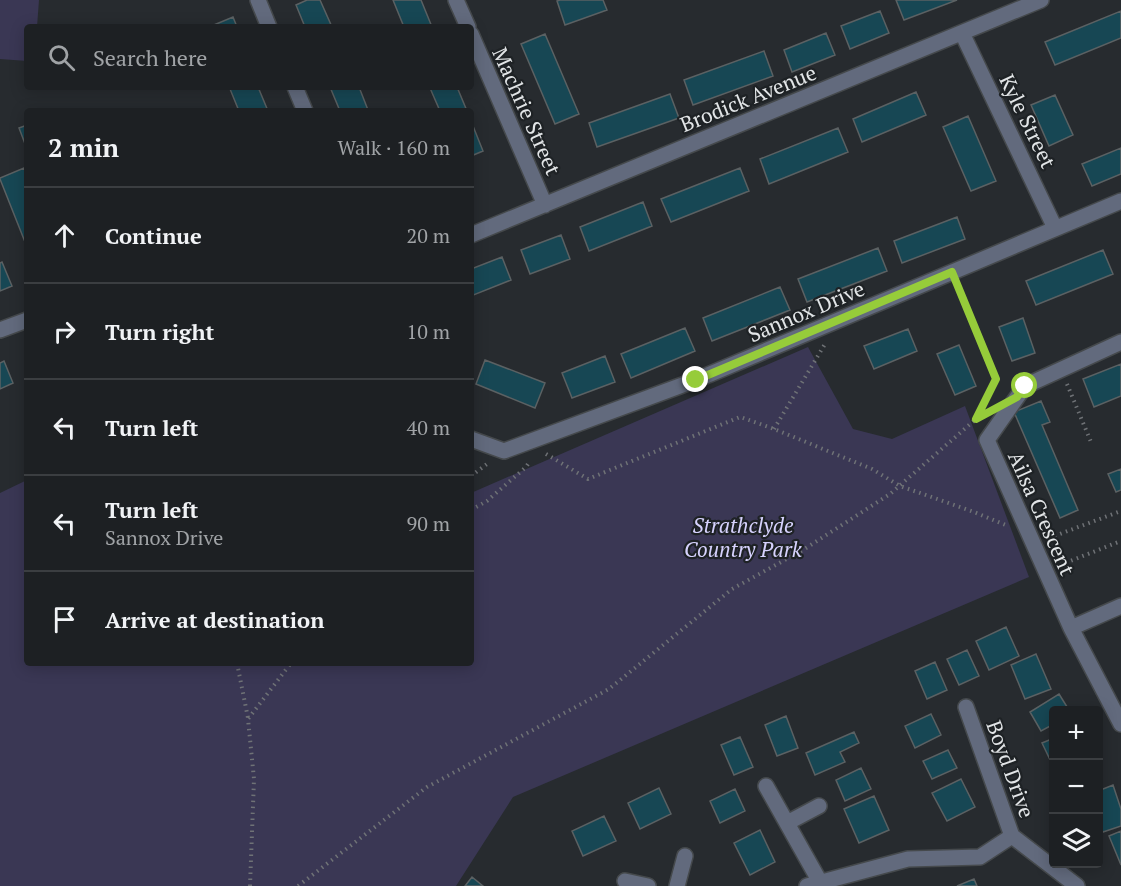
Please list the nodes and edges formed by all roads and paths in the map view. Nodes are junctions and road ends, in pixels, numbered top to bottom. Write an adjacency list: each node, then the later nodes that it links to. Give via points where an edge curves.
1 (258, 0): 4 (street)
2 (1041, 0): 6 (street, Brodick Avenue)
3 (459, 1): 5 (street)
4 (269, 24)
5 (467, 24)
6 (962, 33): 11 (street, Brodick Avenue); 12 (street, Kyle Street)
7 (474, 41): 11 (street, Machrie Street)
8 (295, 90): 9 (street)
9 (303, 108)
10 (1121, 201): 12 (street, Sannox Drive)
11 (545, 205): 13 (street, Brodick Avenue)
12 (1055, 228): 14 (street, Sannox Drive)
13 (474, 234)
14 (952, 272): 15 (street, Sannox Drive); 21 (path, via 996,379)
15 (839, 320): 22 (path); 23 (street, Sannox Drive, via 696,380)
16 (24, 321): 17 (street)
17 (0, 330)
18 (1121, 342): 19 (street, Ailsa Crescent)
19 (1061, 370): 25 (path); 30 (street, Ailsa Crescent, via 1025,386 987,440)
20 (986, 413): 21 (path)
21 (976, 419): 27 (path)
22 (774, 429): 26 (path, via 740,417 588,479); 27 (path, via 872,469)
23 (547, 435): 24 (street, Sannox Drive, via 504,451); 26 (path)
24 (474, 440)
25 (1091, 442)
26 (538, 449): 28 (path, via 525,466)
27 (900, 486): 30 (path, via 974,512); 48 (path, via 803,550 732,590 609,689 428,787)
28 (474, 508)
29 (1121, 511): 30 (path)
30 (1031, 540): 32 (street, Ailsa Crescent)
31 (1121, 541): 32 (path)
32 (1045, 571): 34 (street, Ailsa Crescent)
33 (1121, 606): 34 (street)
34 (1071, 628): 39 (street, Ailsa Crescent)
35 (238, 666): 38 (path)
36 (289, 666): 38 (path)
37 (966, 707): 43 (street, Boyd Drive)
38 (248, 718): 47 (path, via 254,779)
39 (1121, 724)
40 (766, 786): 42 (street)
41 (819, 806): 42 (street)
42 (787, 824): 46 (street)
43 (1012, 836): 46 (street, via 980,857 908,859); 51 (street, Boyd Drive)
44 (685, 856): 50 (street)
45 (625, 881): 49 (street)
46 (813, 884)
47 (250, 886)
48 (298, 886)
49 (648, 886)
50 (677, 886)
51 (1077, 886)

